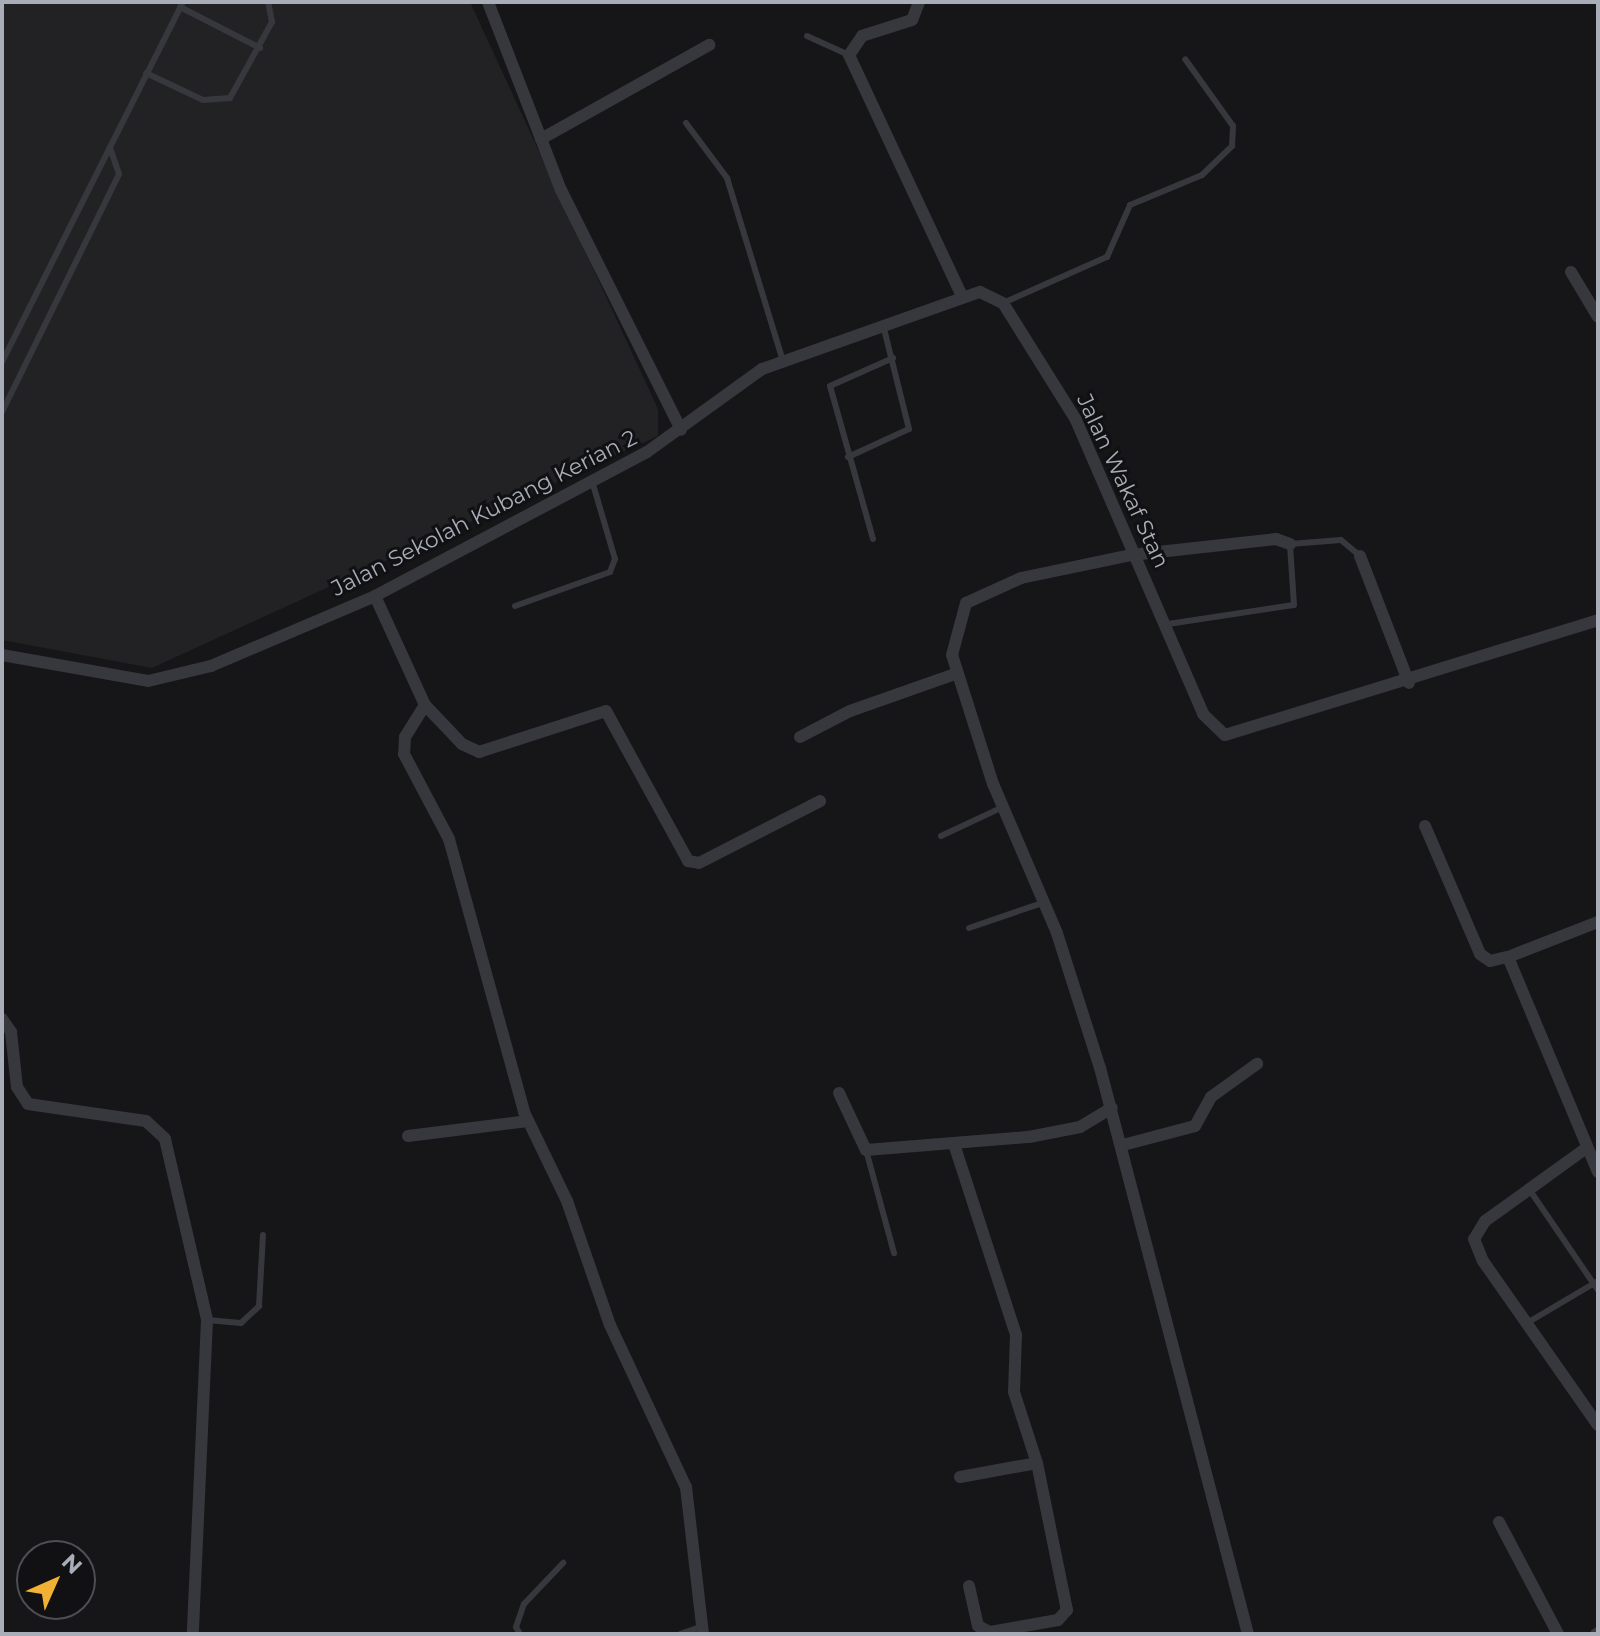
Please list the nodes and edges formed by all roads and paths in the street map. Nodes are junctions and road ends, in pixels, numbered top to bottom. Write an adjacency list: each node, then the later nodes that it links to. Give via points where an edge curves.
1 (268, 2): 7 (lane, via 272,22)
2 (488, 2): 12 (street)
3 (919, 2): 8 (street, via 912,20 862,36)
4 (181, 5): 7 (lane); 10 (lane)
5 (807, 36): 8 (lane)
6 (709, 45): 12 (street)
7 (260, 48): 10 (lane, via 238,90 222,102 203,100)
8 (849, 55): 15 (street)
9 (1185, 59): 16 (lane, via 1233,126 1232,146 1202,175 1130,205 1107,257)
10 (146, 73): 13 (lane)
11 (686, 123): 20 (lane, via 727,178)
12 (541, 139): 23 (street, via 561,190)
13 (110, 148): 21 (lane); 22 (lane, via 119,174)
14 (1571, 272): 17 (street)
15 (961, 294): 16 (street, via 980,292); 18 (street, Jalan Sekolah Kubang Kerian 2)
16 (1003, 303): 28 (street, Jalan Wakaf Stan, via 1076,420)
17 (1598, 317)
18 (883, 325): 19 (lane); 20 (street, Jalan Sekolah Kubang Kerian 2)
19 (893, 358): 24 (lane, via 909,429); 24 (lane, via 830,386)
20 (783, 361): 23 (street, Jalan Sekolah Kubang Kerian 2, via 729,388)
21 (2, 362)
22 (2, 412)
23 (681, 430): 25 (street, Jalan Sekolah Kubang Kerian 2)
24 (848, 457): 26 (lane)
25 (592, 481): 30 (street, Jalan Sekolah Kubang Kerian 2); 31 (lane, via 615,559 610,572)
26 (873, 539)
27 (1290, 544): 28 (street, via 1276,539); 29 (lane, via 1341,540); 33 (lane, via 1294,605)
28 (1131, 555): 33 (street, Jalan Wakaf Stan); 35 (street, via 1021,578 966,603 955,628)
29 (1360, 556): 36 (street)
30 (375, 596): 34 (street, Jalan Sekolah Kubang Kerian 2, via 175,678 120,678); 37 (street)
31 (515, 606)
32 (1598, 620): 36 (street, Jalan Wakaf Stan)
33 (1168, 624): 36 (street, Jalan Wakaf Stan, via 1203,714 1225,735)
34 (2, 655)
35 (958, 673): 38 (street, via 850,711); 40 (street)
36 (1409, 683)
37 (425, 705): 39 (street, via 462,744 479,752 606,711 688,861 699,863); 51 (street, via 405,737 404,754 449,839)
38 (800, 737)
39 (820, 801)
40 (1003, 807): 42 (lane); 43 (street)
41 (1425, 826): 46 (street, via 1480,954 1490,961)
42 (941, 836)
43 (1042, 903): 45 (lane); 50 (street)
44 (1598, 922): 46 (street)
45 (969, 928)
46 (1508, 957): 55 (street)
47 (2, 1019): 62 (street, via 11,1032 17,1087 28,1104 146,1121 161,1130)
48 (1257, 1064): 54 (street, via 1211,1097 1195,1126)
49 (839, 1093): 56 (street)
50 (1112, 1108): 53 (street, via 1080,1127); 54 (street)
51 (528, 1121): 52 (street); 70 (street, via 587,1252 610,1325 686,1487)
52 (408, 1136)
53 (954, 1144): 56 (street); 65 (street, via 1016,1335 1014,1392)
54 (1123, 1145): 74 (street)
55 (1585, 1149): 57 (street); 58 (street)
56 (866, 1150): 60 (lane)
57 (1598, 1172)
58 (1529, 1189): 61 (lane); 63 (street, via 1485,1221 1474,1239)
59 (263, 1235): 62 (lane, via 259,1306 241,1323)
60 (894, 1253)
61 (1597, 1285): 63 (lane)
62 (207, 1320): 71 (street)
63 (1527, 1323): 64 (street)
64 (1597, 1420)
65 (1037, 1463): 66 (street); 69 (street, via 1067,1610 1058,1620 990,1632 978,1626)
66 (960, 1477)
67 (1499, 1522): 75 (street)
68 (563, 1563): 72 (lane, via 524,1604 516,1627)
69 (969, 1586)
70 (702, 1631): 73 (lane)
71 (193, 1634)
72 (520, 1634)
73 (680, 1634)
74 (1248, 1634)
75 (1558, 1634)

